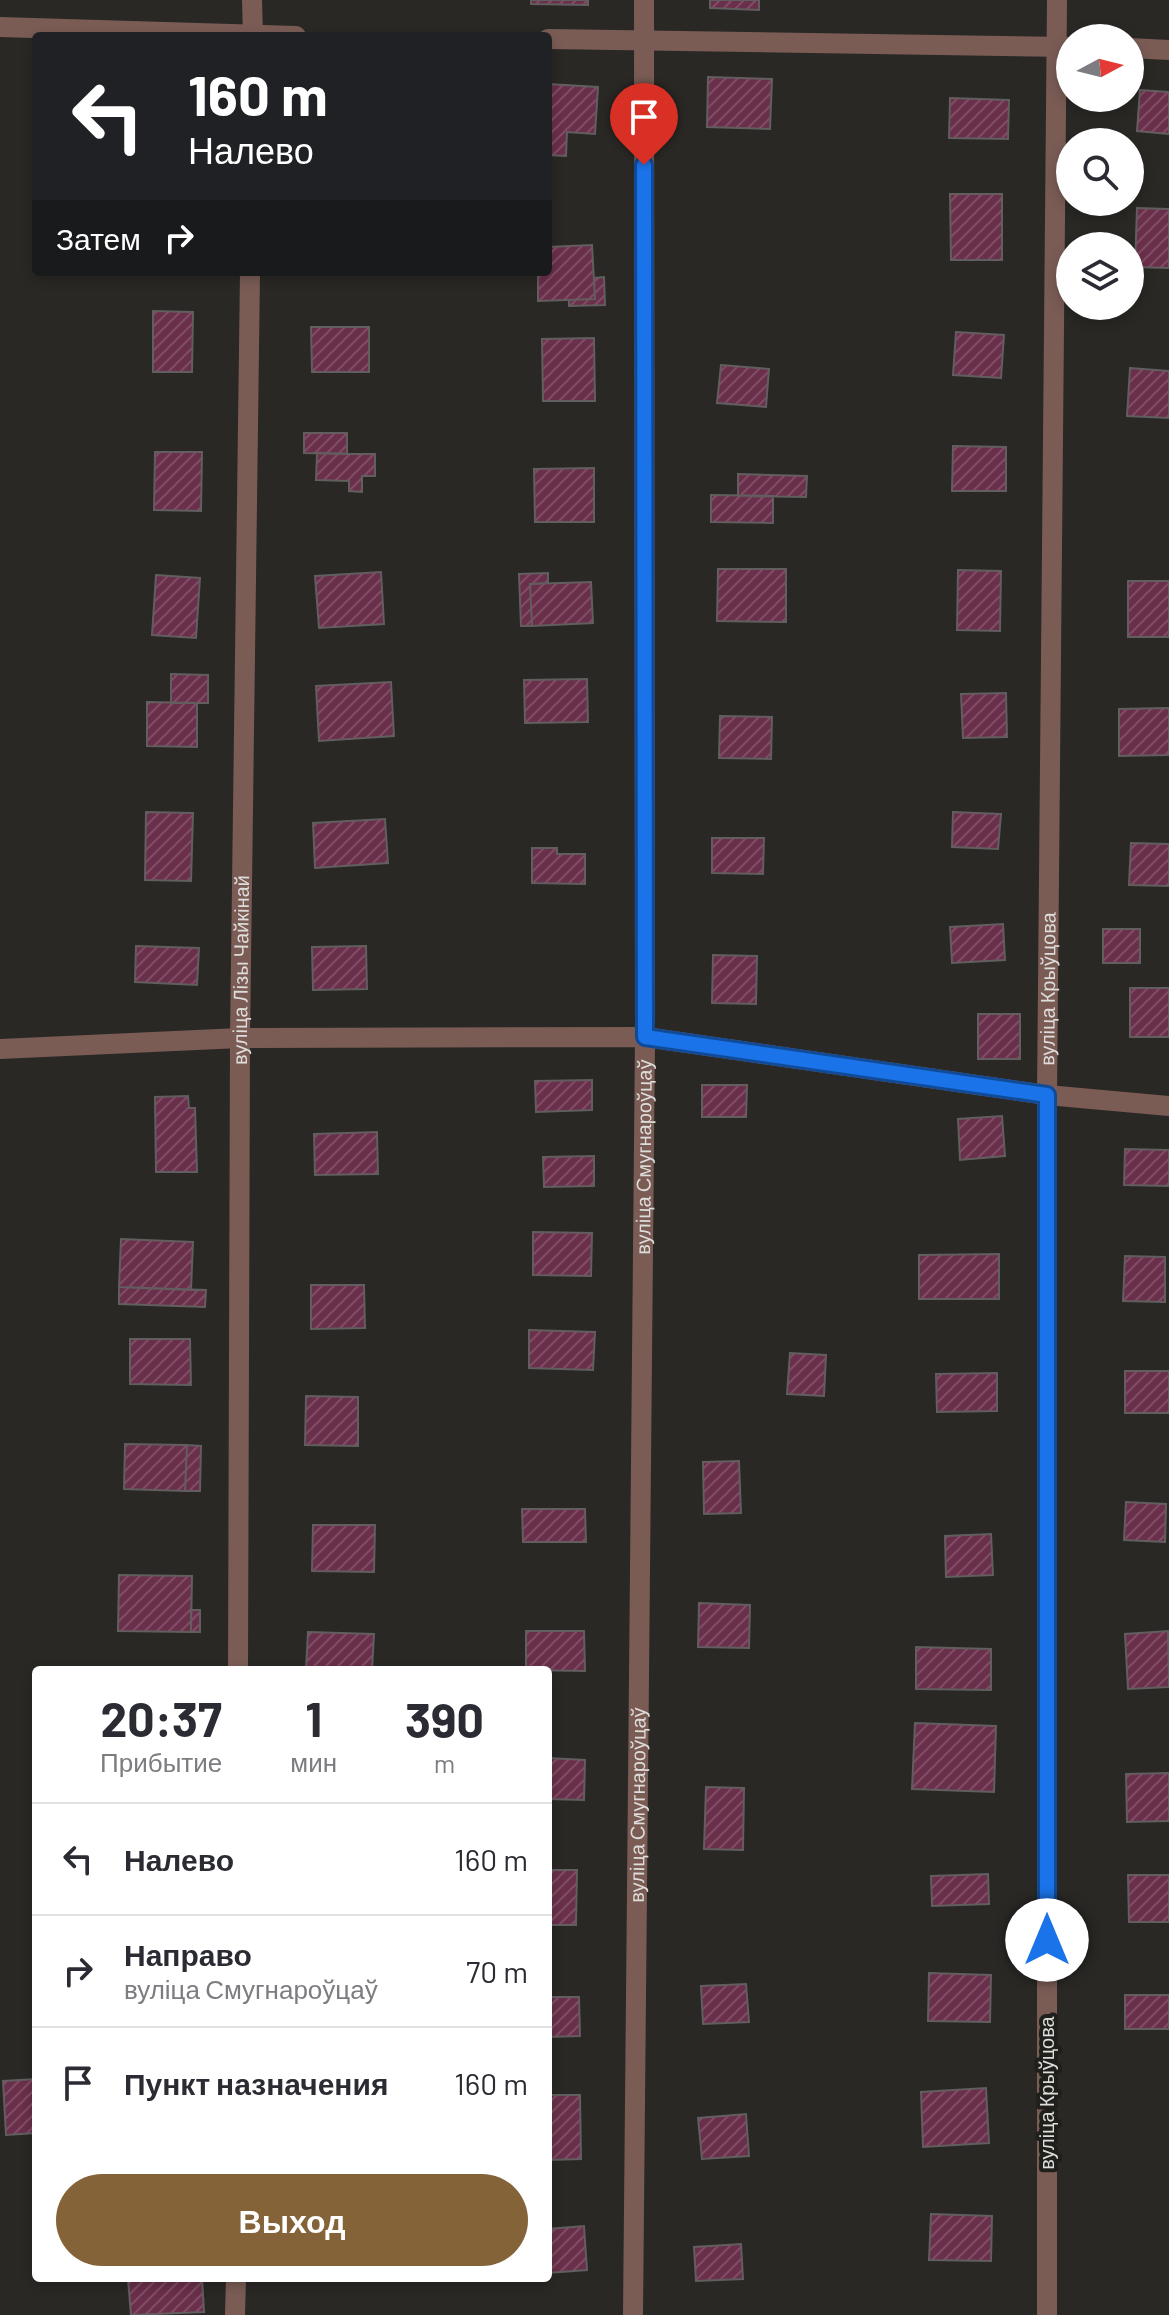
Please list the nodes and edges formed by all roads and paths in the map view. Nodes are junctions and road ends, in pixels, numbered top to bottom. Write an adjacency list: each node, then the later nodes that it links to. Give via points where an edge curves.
1 (252, 0): 7 (street)
2 (644, 0): 9 (street, вуліца Смугнароўцаў)
3 (1057, 0): 4 (street, вуліца Крыўцова)
4 (1060, 24)
5 (0, 27): 6 (street)
6 (141, 32)
7 (253, 32)
8 (552, 39): 9 (street)
9 (644, 40): 10 (street); 15 (street, вуліца Смугнароўцаў)
10 (1056, 47)
11 (1144, 49): 12 (street)
12 (1169, 50)
13 (1062, 112): 18 (street, вуліца Крыўцова)
14 (250, 276): 16 (street, вуліца Лізы Чайкінай)
15 (645, 1037): 16 (street); 18 (street); 23 (street, вуліца Смугнароўцаў)
16 (240, 1038): 17 (street); 20 (street, вуліца Лізы Чайкінай)
17 (0, 1049)
18 (1047, 1095): 19 (street); 24 (street, вуліца Крыўцова)
19 (1169, 1106)
20 (238, 1666)
21 (236, 2282): 22 (street)
22 (235, 2315)
23 (633, 2315)
24 (1047, 2315)

